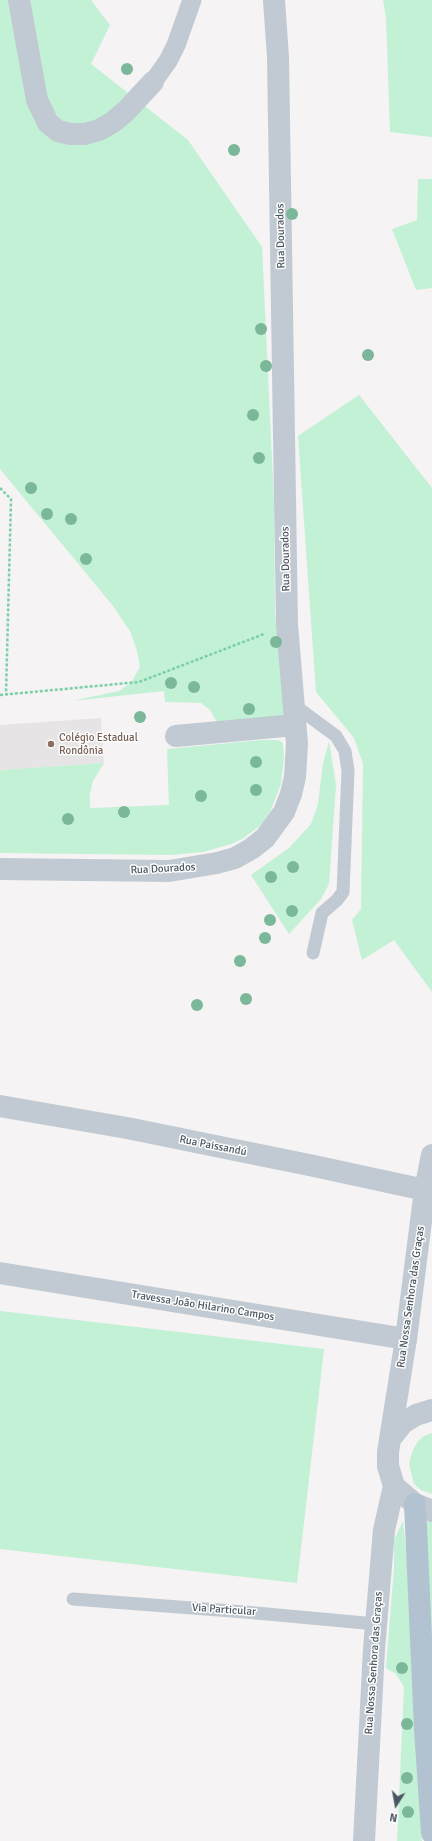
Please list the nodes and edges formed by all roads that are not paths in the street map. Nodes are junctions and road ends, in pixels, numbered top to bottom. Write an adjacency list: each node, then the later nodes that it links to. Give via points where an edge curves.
1 (19, 0): 4 (street, via 37,100 48,123 58,131 85,134 99,130 126,111)
2 (192, 0): 4 (street, via 176,45)
3 (274, 0): 5 (street, Rua Dourados, via 278,65 287,625)
4 (153, 82)
5 (295, 715): 6 (street); 7 (street, Rua Dourados, via 297,744 294,777 284,812 265,838 235,858 201,867 169,871); 8 (lane, via 336,736 345,751 348,770 344,887 340,896 322,913)
6 (176, 736)
7 (0, 869)
8 (312, 953)
9 (0, 1106): 11 (street, Rua Paissandú, via 135,1130)
10 (432, 1155): 11 (street, Rua Nossa Senhora das Graças)
11 (425, 1190): 13 (street, Rua Nossa Senhora das Graças)
12 (0, 1273): 13 (street, Travessa João Hilarino Campos)
13 (406, 1339): 15 (street, Rua Nossa Senhora das Graças)
14 (432, 1410): 15 (street, via 403,1423)
15 (391, 1438): 16 (street, Rua Nossa Senhora das Graças, via 388,1466)
16 (394, 1486): 17 (street); 19 (street, Rua Nossa Senhora das Graças, via 384,1530)
17 (423, 1508): 20 (main road, via 425,1729)
18 (72, 1599): 19 (lane, Via Particular)
19 (376, 1624): 21 (street, Rua Nossa Senhora das Graças)
20 (432, 1833)
21 (364, 1841)

